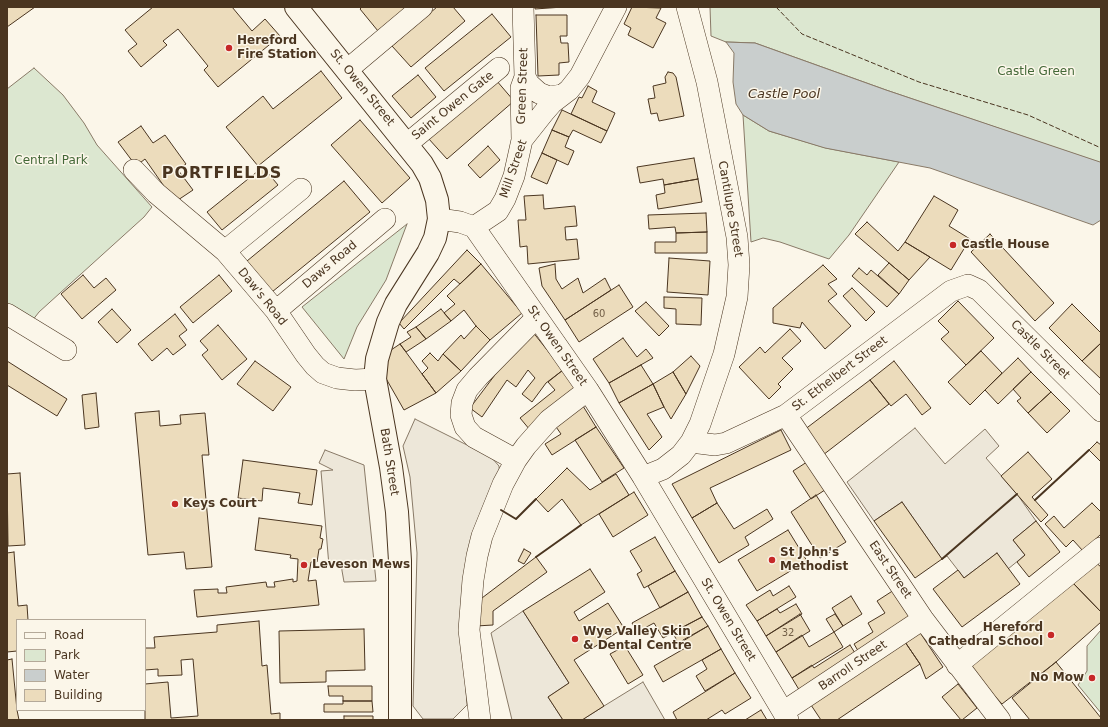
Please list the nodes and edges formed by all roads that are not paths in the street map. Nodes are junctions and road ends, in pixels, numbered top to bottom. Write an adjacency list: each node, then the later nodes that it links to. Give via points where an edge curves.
1 (296, 7): 7 (highway, St. Owen Street)
2 (422, 7): 7 (street)
3 (523, 7): 8 (street, Green Street)
4 (616, 7): 9 (street, Mill Street, via 580,76)
5 (687, 7): 27 (street, Cantilupe Street, via 707,82 737,237 739,265 737,297 724,354 700,424)
6 (499, 68): 11 (street, Saint Owen Gate)
7 (347, 70): 11 (highway, St. Owen Street)
8 (525, 77): 9 (street, via 539,93 549,96); 10 (street, Green Street, via 521,88)
9 (562, 95): 10 (street, Mill Street, via 548,107)
10 (522, 140): 16 (street, Mill Street, via 514,176 505,199 498,211)
11 (407, 144): 15 (highway, St. Owen Street, via 430,178 437,200)
12 (134, 170): 17 (street, Daw's Road)
13 (301, 189): 17 (street)
14 (385, 219): 19 (street, Daws Road)
15 (439, 219): 16 (street); 23 (highway, Bath Street, via 435,238 428,253 396,304 388,322 377,359)
16 (474, 227): 21 (street, St. Owen Street)
17 (224, 251): 19 (street, Daw's Road)
18 (979, 290): 25 (street, Castle Street); 26 (street, St. Ethelbert Street, via 968,285 951,291)
19 (276, 311): 23 (street, Daw's Road, via 306,355 323,373 354,380)
20 (7, 314): 22 (street)
21 (536, 318): 24 (street, St. Owen Street); 28 (street, via 478,377 467,390 462,403 461,415 465,427 474,437)
22 (66, 350)
23 (375, 379): 34 (highway, Bath Street, via 397,512 400,561)
24 (588, 390): 28 (street, via 549,420); 29 (street, St. Owen Street)
25 (1101, 411)
26 (786, 415): 27 (street, St. Ethelbert Street, via 726,443 715,445); 31 (street, East Street)
27 (691, 442): 29 (street, Cantilupe Street, via 663,469)
28 (516, 460): 35 (street, via 503,484 482,536 470,605 470,630)
29 (644, 477): 33 (street, St. Owen Street)
30 (1101, 548): 32 (street)
31 (923, 619): 32 (street, East Street); 33 (street, Barroll Street)
32 (957, 665): 36 (street, East Street)
33 (785, 716)
34 (400, 720)
35 (480, 720)
36 (1000, 720)

